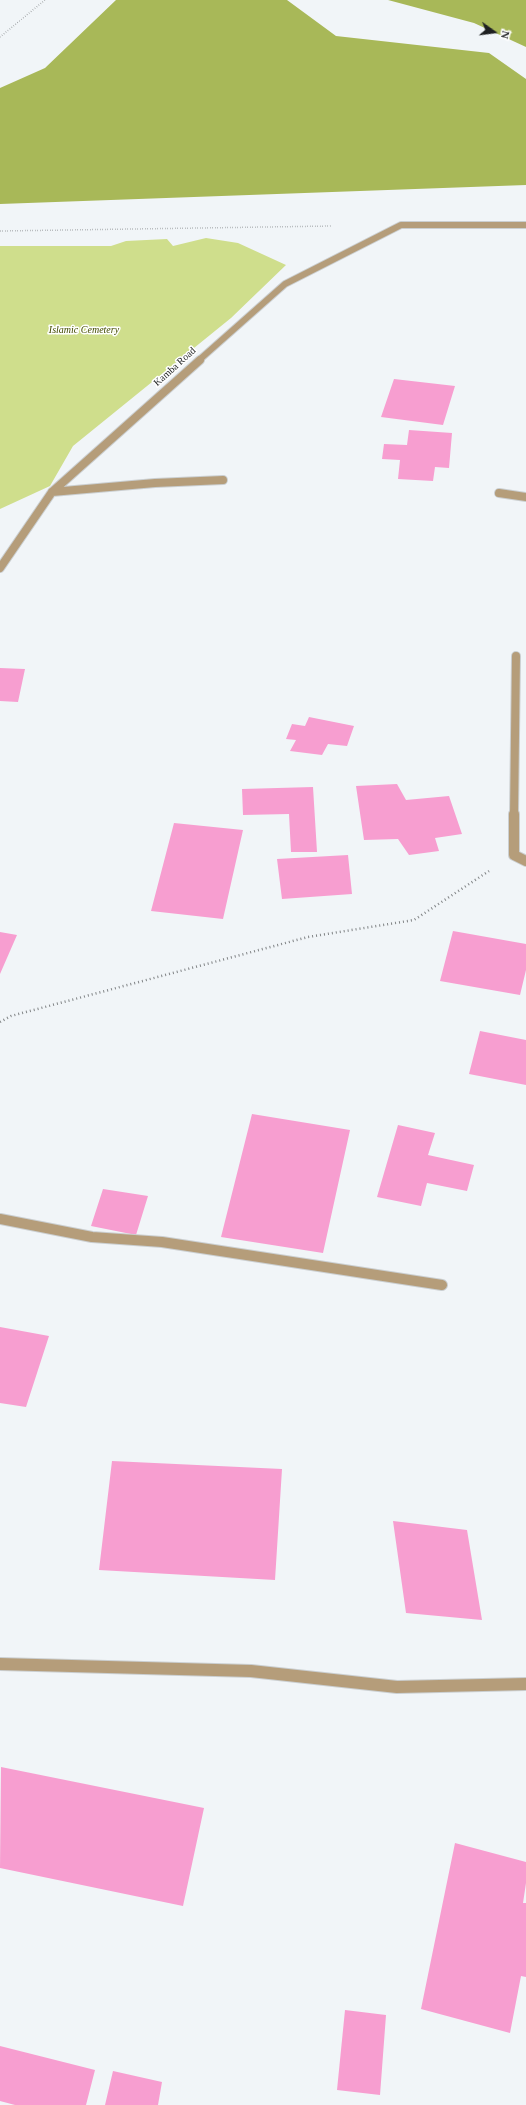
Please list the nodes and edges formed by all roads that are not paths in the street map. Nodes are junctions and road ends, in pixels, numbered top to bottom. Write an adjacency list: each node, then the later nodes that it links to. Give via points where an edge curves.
1 (526, 225): 3 (street, Kamba Road, via 401,225 285,284)
2 (223, 480): 3 (street)
3 (52, 492): 6 (street, Kamba Road)
4 (499, 493): 5 (street)
5 (526, 497)
6 (0, 568)
7 (516, 656): 8 (street, via 514,855)
8 (526, 862)
9 (0, 1219): 10 (street, via 92,1237 177,1244)
10 (442, 1284)
11 (0, 1664): 12 (street, via 251,1671 397,1687)
12 (526, 1684)

